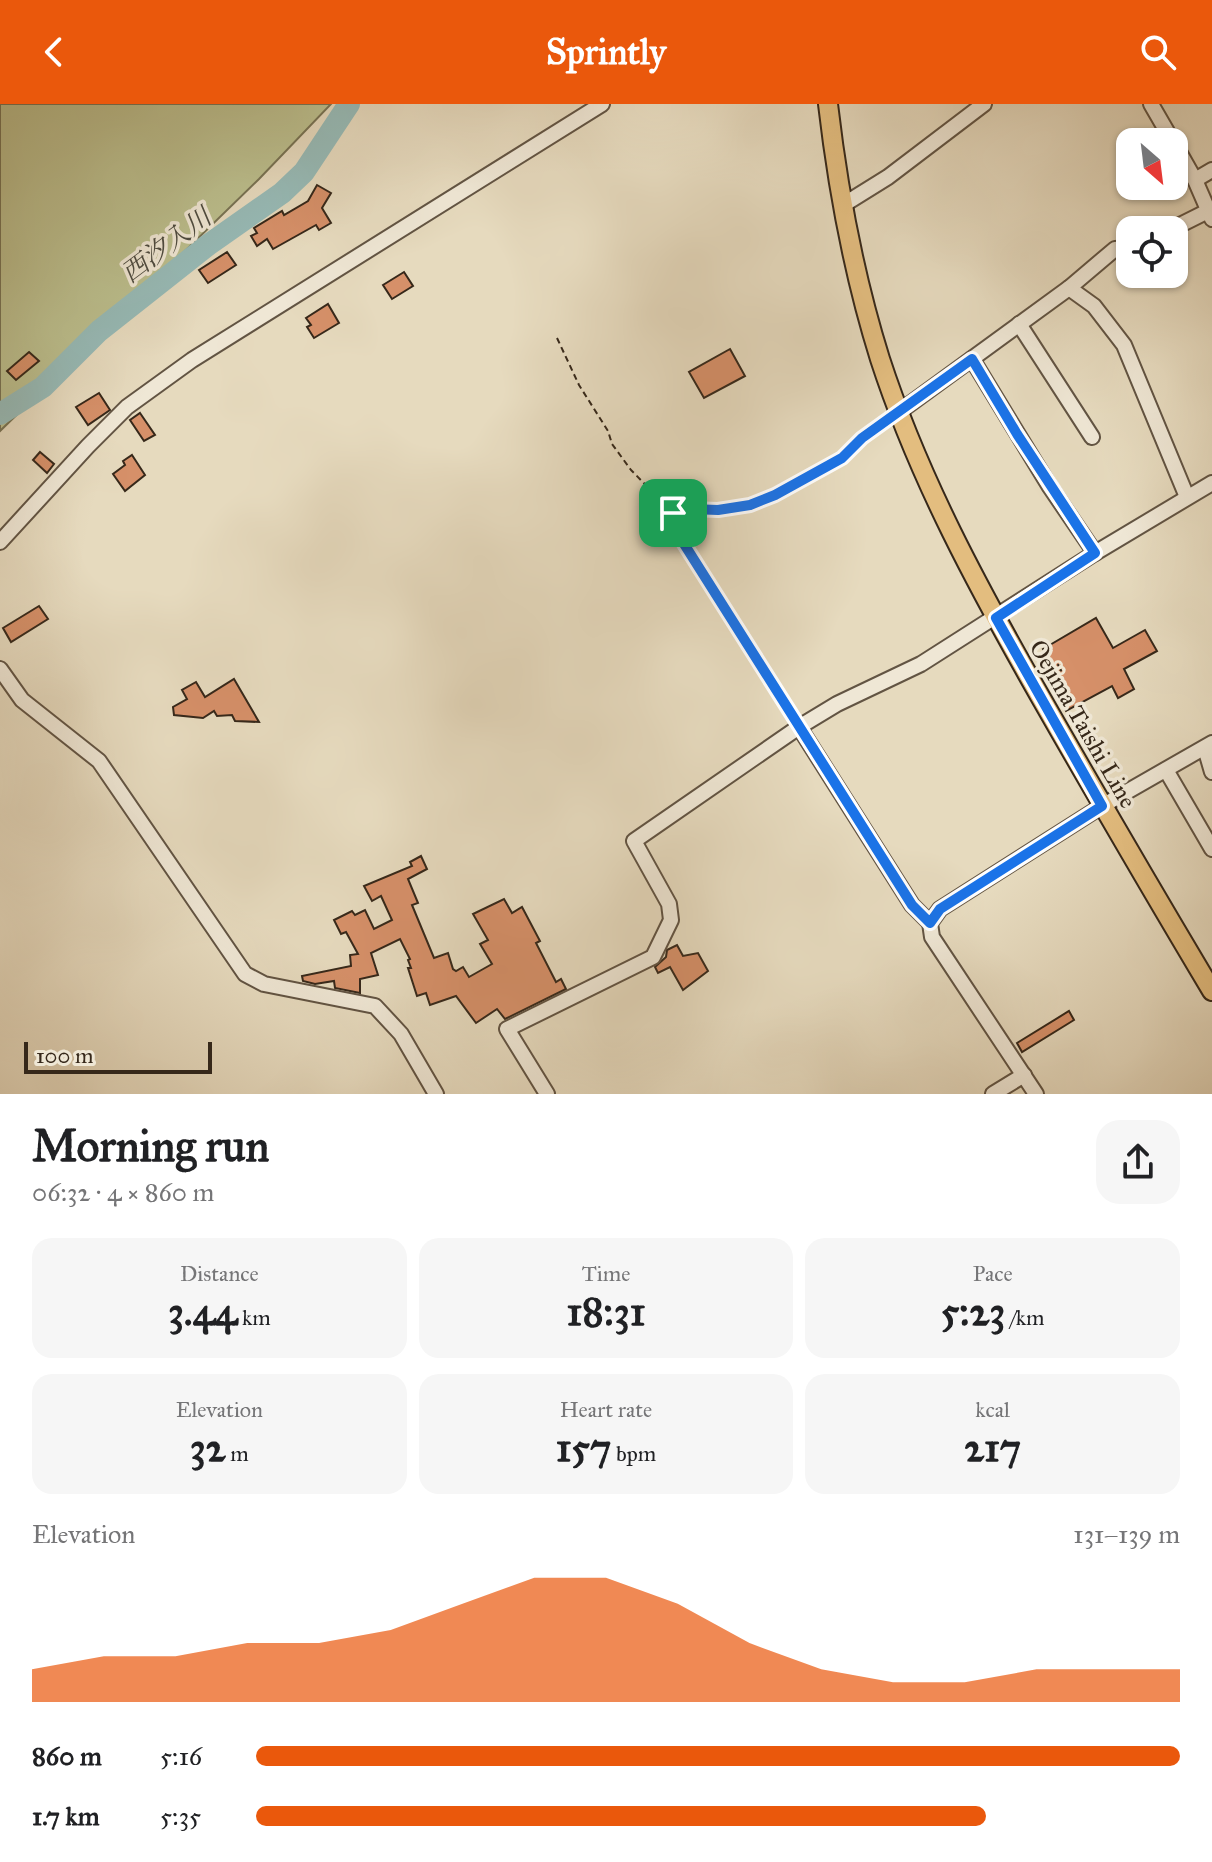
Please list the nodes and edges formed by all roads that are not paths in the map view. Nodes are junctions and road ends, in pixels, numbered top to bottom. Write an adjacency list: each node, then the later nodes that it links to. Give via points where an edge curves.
1 (602, 104): 20 (street, via 192,360 127,407)
2 (828, 104): 9 (main road, Oejima Taishi Line)
3 (984, 104): 9 (street)
4 (1151, 104): 5 (street)
5 (1166, 128)
6 (1188, 167): 8 (street)
7 (1212, 170): 8 (street)
8 (1195, 180): 10 (street)
9 (843, 205): 16 (main road, Oejima Taishi Line, via 853,258)
10 (1210, 215): 11 (street)
11 (1188, 223)
12 (1116, 249): 13 (street)
13 (1069, 288): 14 (street); 19 (street, via 1094,306 1124,345)
14 (1019, 324): 15 (street); 17 (street)
15 (972, 359): 16 (street); 21 (street)
16 (899, 412): 22 (main road, Oejima Taishi Line, via 936,500)
17 (1092, 437)
18 (1212, 483): 19 (street)
19 (1187, 497): 21 (street)
20 (0, 542)
21 (1095, 553): 22 (street)
22 (996, 618): 24 (street); 28 (main road, Oejima Taishi Line)
23 (0, 669): 33 (street, via 22,700 99,761 245,974 264,984 375,1006 401,1034)
24 (799, 727): 30 (street, via 912,905); 34 (street, via 634,841 669,904 671,920 653,957 507,1029)
25 (1208, 746): 26 (street); 27 (street)
26 (1166, 770): 28 (street); 29 (street)
27 (1212, 772)
28 (1102, 806): 30 (street, via 940,909); 31 (main road, Oejima Taishi Line)
29 (1211, 846)
30 (930, 923): 32 (street, via 932,937)
31 (1212, 991)
32 (1024, 1075): 35 (street); 36 (street)
33 (436, 1094)
34 (547, 1094)
35 (993, 1094)
36 (1036, 1094)

